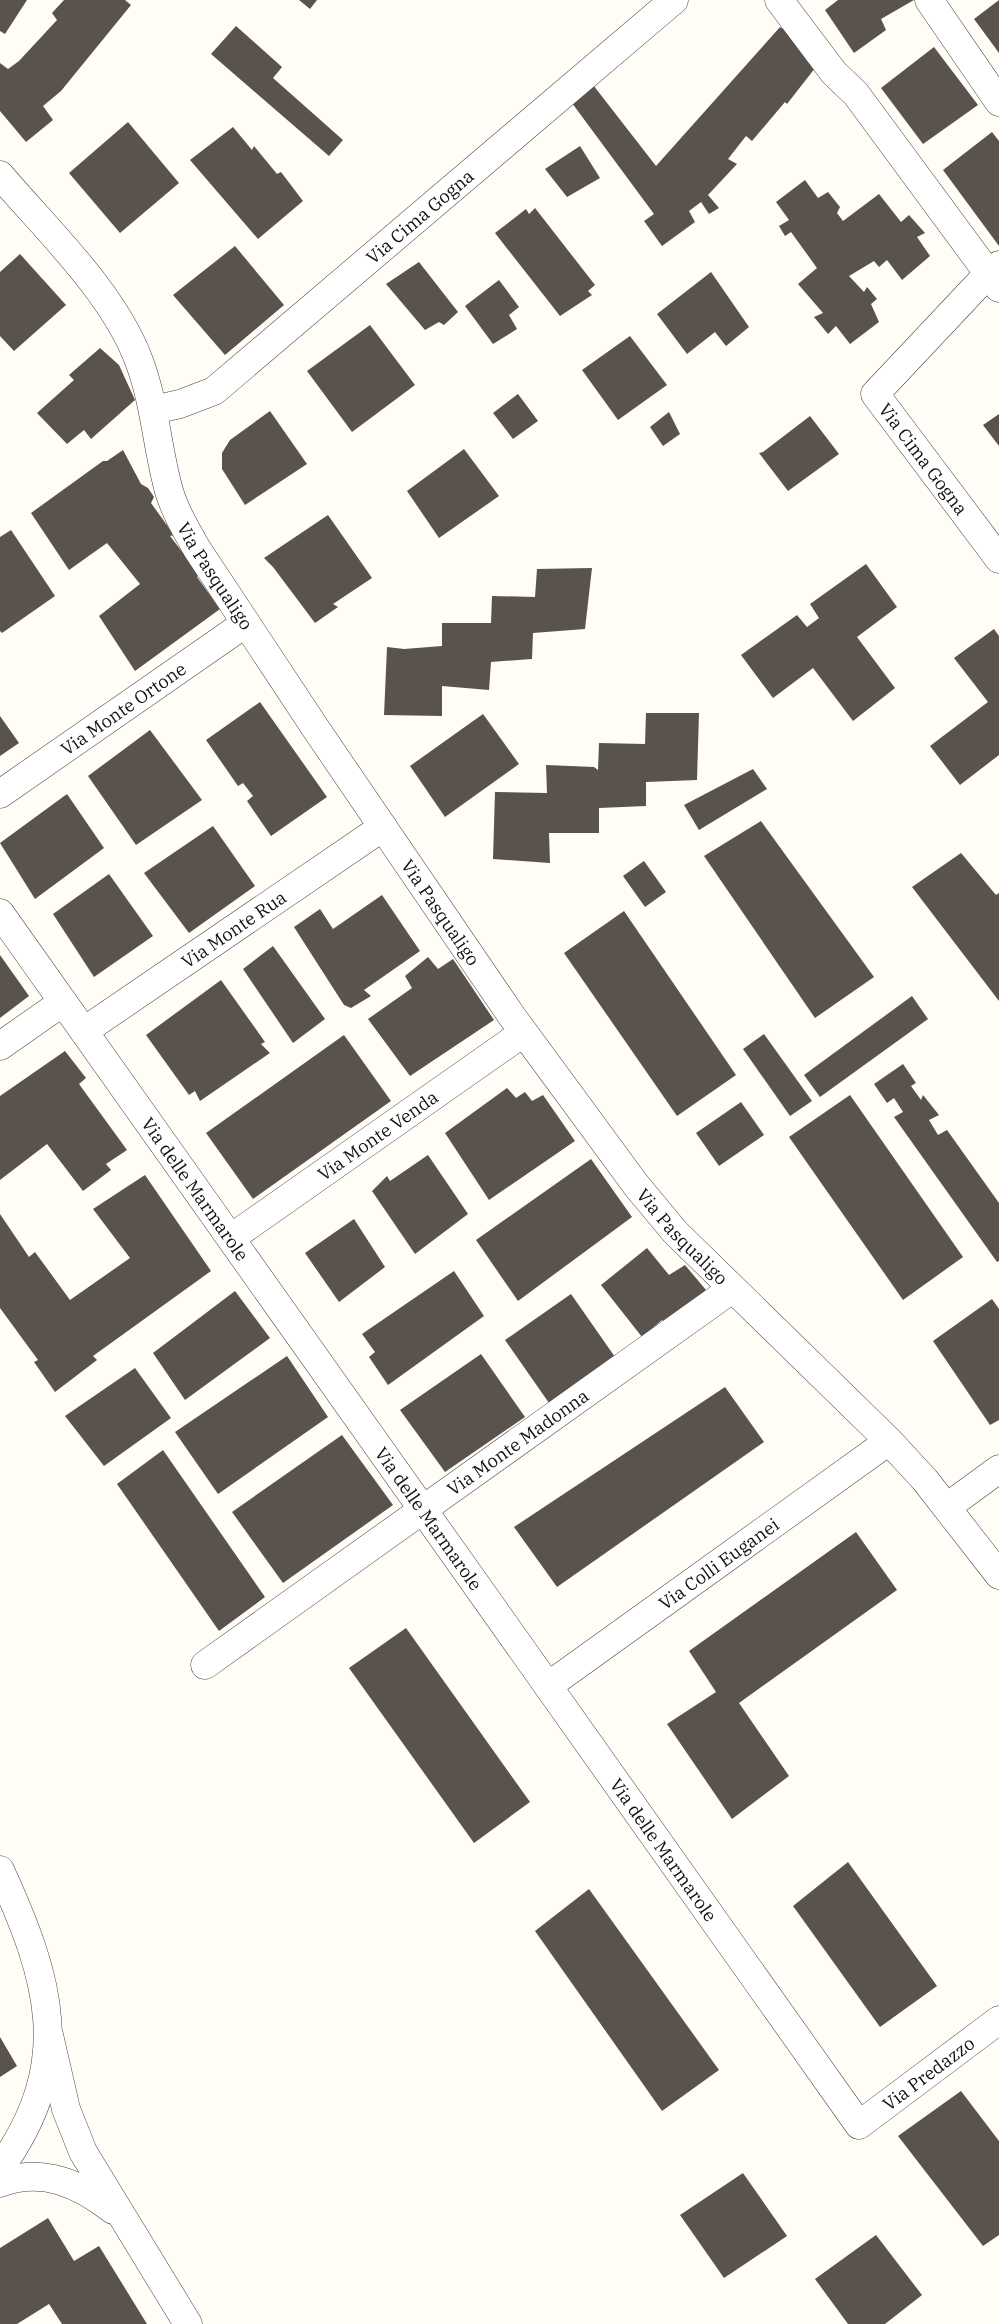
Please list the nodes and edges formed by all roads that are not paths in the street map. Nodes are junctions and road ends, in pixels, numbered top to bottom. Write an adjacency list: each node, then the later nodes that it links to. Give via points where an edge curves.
1 (779, 0): 6 (street, Via Cima Gogna, via 834,73 856,94)
2 (928, 0): 4 (street)
3 (669, 1): 7 (street, Via Cima Gogna, via 214,390 180,404)
4 (999, 102)
5 (0, 176): 7 (street, Via Pasqualigo, via 107,302 138,358)
6 (995, 276): 8 (street, Via Cima Gogna, via 875,394)
7 (154, 410): 9 (street, Via Pasqualigo, via 169,492 180,518)
8 (999, 560)
9 (246, 623): 10 (street, Via Monte Ortone); 11 (street, Via Pasqualigo)
10 (0, 794)
11 (383, 827): 14 (street, Via Monte Rua); 15 (street, Via Pasqualigo)
12 (0, 913): 13 (street, Via delle Marmarole)
13 (62, 1002): 14 (street, Via delle Marmarole); 16 (street)
14 (84, 1031): 17 (street, Via delle Marmarole)
15 (523, 1033): 17 (street, Via Monte Venda); 18 (street, Via Pasqualigo, via 636,1186 675,1232)
16 (0, 1046)
17 (231, 1238): 22 (street, Via delle Marmarole)
18 (732, 1289): 19 (street, Via Pasqualigo); 22 (street, Via Monte Madonna)
19 (889, 1441): 21 (street, Via Pasqualigo); 25 (street, Via Colli Euganei)
20 (999, 1469): 21 (street)
21 (947, 1507): 23 (street, Via Pasqualigo)
22 (423, 1509): 24 (street, Via Monte Madonna); 25 (street, Via delle Marmarole)
23 (999, 1575)
24 (205, 1664)
25 (548, 1686): 29 (street, Via delle Marmarole)
26 (0, 1870): 28 (street, via 27,1934 43,1984)
27 (999, 2020): 29 (street, Via Predazzo)
28 (49, 2035): 30 (street, via 44,2076 33,2113); 32 (street, via 66,2109 80,2143)
29 (859, 2125)
30 (0, 2168)
31 (0, 2182): 32 (street, via 24,2177 67,2182 94,2195)
32 (122, 2217): 33 (street)
33 (188, 2324)

